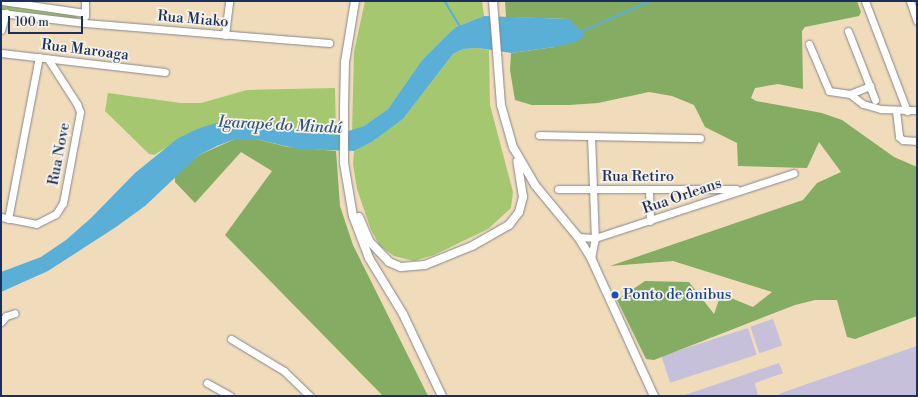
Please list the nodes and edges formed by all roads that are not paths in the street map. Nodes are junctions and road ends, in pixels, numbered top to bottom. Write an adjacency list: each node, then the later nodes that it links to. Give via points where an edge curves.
1 (2, 1): 9 (street)
2 (85, 1): 9 (street)
3 (229, 1): 14 (street)
4 (493, 1): 31 (main road, via 501,106)
5 (865, 1): 26 (street)
6 (910, 1): 10 (street)
7 (353, 2): 33 (main road, via 345,62 344,163)
8 (4, 13): 11 (street, Rua Miako); 12 (street)
9 (85, 13): 11 (street)
10 (917, 20)
11 (85, 23): 14 (street, Rua Miako)
12 (1, 30)
13 (848, 31): 21 (street)
14 (225, 35): 15 (street, Rua Miako)
15 (329, 43)
16 (809, 44): 22 (street, via 826,88 839,94)
17 (1, 53): 18 (street, Rua Maroaga)
18 (39, 58): 19 (street, Rua Maroaga); 38 (street)
19 (48, 59): 20 (street, Rua Maroaga); 38 (street, Rua Nove, via 77,104 80,118 61,209 36,224)
20 (165, 72)
21 (870, 86): 22 (street); 23 (street)
22 (850, 94): 25 (street, via 867,106)
23 (874, 100)
24 (917, 110): 26 (street)
25 (896, 111): 26 (street); 30 (street, via 898,137 903,140)
26 (907, 111)
27 (539, 135): 28 (street)
28 (591, 136): 29 (street); 36 (street)
29 (700, 138)
30 (917, 140)
31 (513, 147): 33 (main road, via 523,190 522,202 515,218 490,237 425,265 401,267 389,262 380,254 369,242); 40 (main road, via 535,185)
32 (794, 173): 35 (street, Rua Orleans)
33 (347, 187): 49 (main road, via 353,216 369,258 403,314)
34 (558, 189): 36 (street, Rua Retiro)
35 (743, 189): 37 (street, Rua Retiro); 39 (street, Rua Orleans)
36 (593, 190): 37 (street, Rua Retiro); 41 (street)
37 (649, 190): 39 (street)
38 (4, 218)
39 (650, 221): 41 (street, Rua Orleans)
40 (578, 237): 41 (street, Rua Orleans); 42 (main road)
41 (596, 238): 42 (street)
42 (591, 258): 50 (main road)
43 (15, 314): 44 (street, via 6,316)
44 (1, 322)
45 (231, 340): 48 (street, via 284,371)
46 (207, 383): 47 (street)
47 (230, 396)
48 (310, 396)
49 (442, 396)
50 (654, 396)

